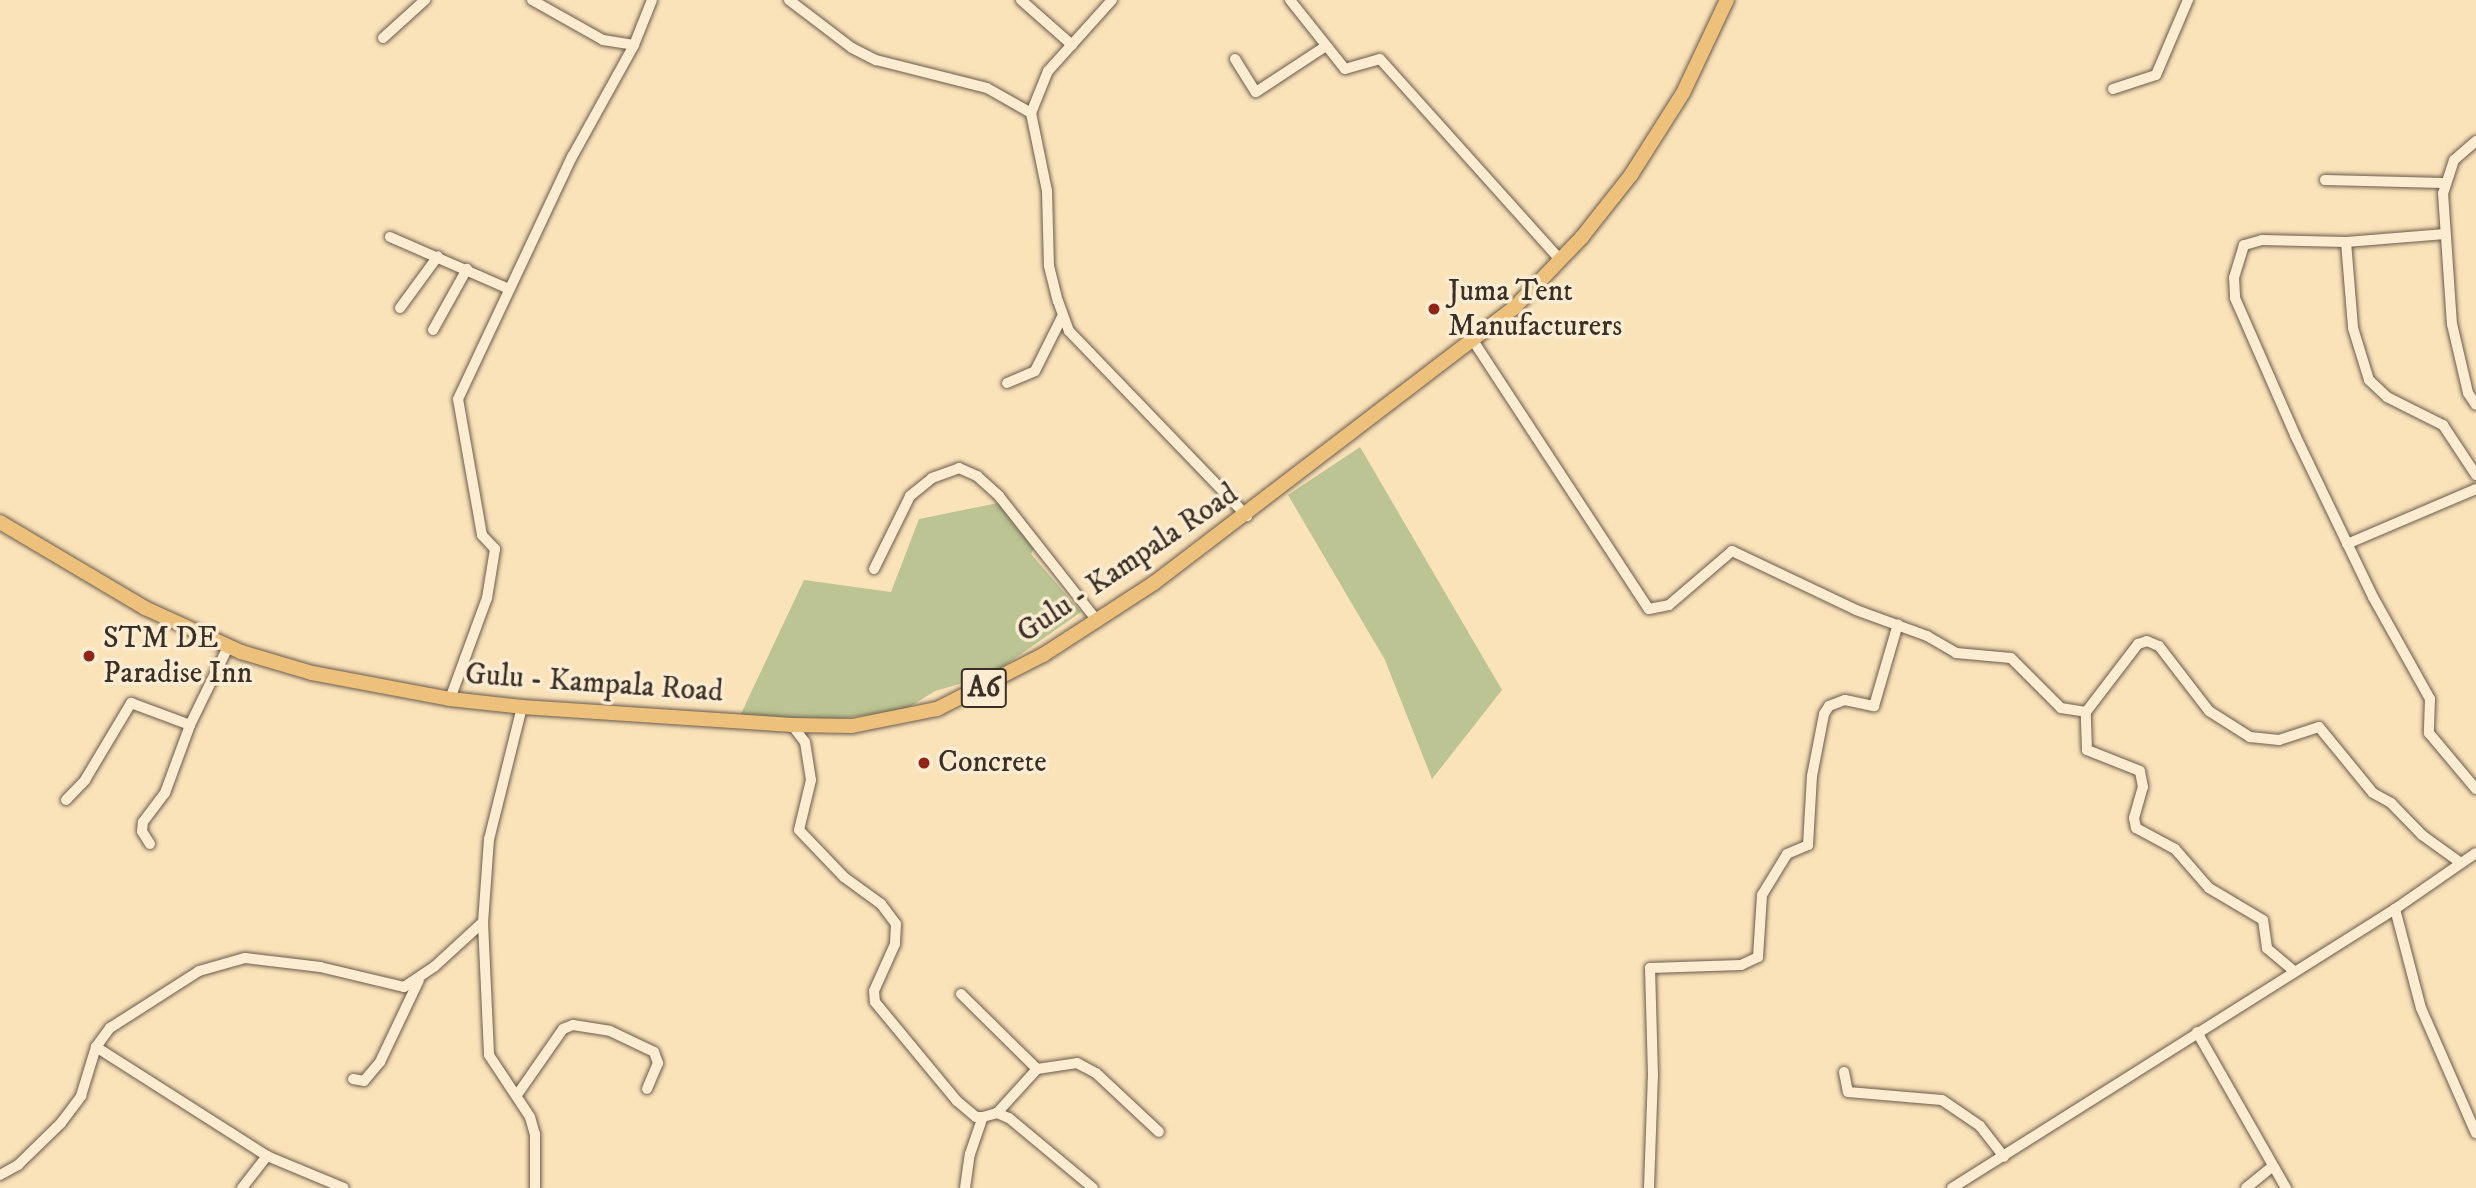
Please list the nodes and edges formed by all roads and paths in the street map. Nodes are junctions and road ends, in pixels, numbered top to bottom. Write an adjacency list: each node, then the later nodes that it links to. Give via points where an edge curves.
1 (425, 0): 10 (street)
2 (532, 0): 11 (street, via 603,40)
3 (652, 0): 11 (street)
4 (789, 0): 16 (street, via 852,48 876,60 987,88)
5 (1021, 0): 12 (street)
6 (1112, 0): 12 (street)
7 (1290, 0): 13 (street)
8 (1727, 0): 24 (main road, Gulu - Kampala Road / A6, via 1684,93 1631,175)
9 (2188, 0): 15 (street, via 2156,75)
10 (383, 38)
11 (634, 45): 26 (street)
12 (1072, 45): 16 (street, via 1048,71)
13 (1326, 46): 14 (street, via 1256,92); 24 (street, via 1347,69 1380,60)
14 (1235, 59)
15 (2113, 89)
16 (1031, 113): 28 (street, via 1047,191 1049,266)
17 (2476, 141): 19 (street, via 2454,160)
18 (2325, 180): 19 (street)
19 (2444, 183): 20 (street)
20 (2445, 234): 22 (street); 32 (street, via 2452,324 2468,393)
21 (390, 237): 23 (street)
22 (2346, 242): 33 (street, via 2353,328 2369,380 2387,397 2443,425); 37 (street, via 2275,239 2244,245 2234,277 2244,319)
23 (438, 256): 25 (street); 27 (street)
24 (1561, 261): 30 (main road, Gulu - Kampala Road / A6)
25 (467, 269): 26 (street); 29 (street)
26 (507, 288): 42 (street, via 458,399 482,535 495,549 487,598)
27 (400, 308)
28 (1062, 317): 31 (street, via 1035,371); 35 (street, via 1069,331)
29 (433, 330)
30 (1474, 342): 35 (main road, Gulu - Kampala Road / A6); 40 (street, via 1525,426 1649,608 1669,605 1732,551 1856,610)
31 (1007, 383)
32 (2476, 405)
33 (2476, 475)
34 (2476, 489): 37 (street)
35 (1247, 516): 39 (main road, Gulu - Kampala Road / A6)
36 (0, 522): 41 (main road, Gulu - Kampala Road / A6, via 145,608)
37 (2347, 544): 47 (street, via 2430,699 2429,733)
38 (874, 569): 39 (street, via 910,496 932,478 959,468 977,476 999,496)
39 (1098, 622): 46 (main road, Gulu - Kampala Road / A6, via 987,687 937,709 852,726)
40 (1898, 624): 44 (street, via 1956,653 2011,658 2061,708); 77 (street, via 1874,706 1845,700 1829,706 1824,714 1812,776 1808,845 1787,854 1762,895 1758,957 1741,965 1654,964 1650,968)
41 (228, 647): 42 (main road, Gulu - Kampala Road / A6, via 312,673); 45 (street)
42 (450, 699): 43 (main road, Gulu - Kampala Road / A6)
43 (522, 707): 46 (main road, Gulu - Kampala Road / A6); 53 (street, via 489,839)
44 (2086, 712): 51 (street, via 2134,647 2152,642 2209,711 2242,733 2279,740 2319,727 2372,793 2391,803 2422,835); 54 (street, via 2087,750 2130,765 2143,777 2136,828 2175,849 2209,888 2263,920 2266,948)
45 (190, 725): 48 (street, via 131,703 85,780); 49 (street, via 165,793 143,822 142,831)
46 (792, 725): 65 (street, via 805,742 811,780 799,830 844,877 880,904 896,925 895,944 874,998 957,1101)
47 (2476, 789)
48 (65, 800)
49 (150, 844)
50 (2476, 853): 51 (street)
51 (2461, 863): 52 (street)
52 (2395, 909): 54 (street); 67 (street, via 2421,1008)
53 (483, 922): 55 (street); 63 (street, via 489,1055)
54 (2294, 971): 57 (street)
55 (420, 978): 58 (street, via 404,987 320,967 246,958 227,961 199,971 127,1014); 61 (street, via 380,1062 364,1081)
56 (961, 994): 59 (street)
57 (2197, 1032): 69 (street); 70 (street)
58 (96, 1046): 68 (street); 71 (street, via 80,1096 61,1123 18,1165)
59 (1037, 1069): 64 (street); 66 (street, via 1066,1063 1087,1066)
60 (1844, 1072): 69 (street, via 1848,1092 1942,1100 1980,1126)
61 (353, 1079)
62 (647, 1090): 63 (street, via 658,1063 654,1052 610,1031 573,1025 563,1029)
63 (517, 1095): 74 (street, via 536,1134)
64 (997, 1113): 65 (street); 76 (street)
65 (983, 1117): 75 (street)
66 (1159, 1132)
67 (2476, 1133)
68 (267, 1156): 72 (street); 73 (street)
69 (2004, 1157): 78 (street)
70 (2272, 1167): 79 (street); 80 (street)
71 (0, 1175)
72 (242, 1188)
73 (344, 1188)
74 (535, 1188)
75 (964, 1188)
76 (1093, 1188)
77 (1649, 1188)
78 (1952, 1188)
79 (2246, 1188)
80 (2286, 1188)

